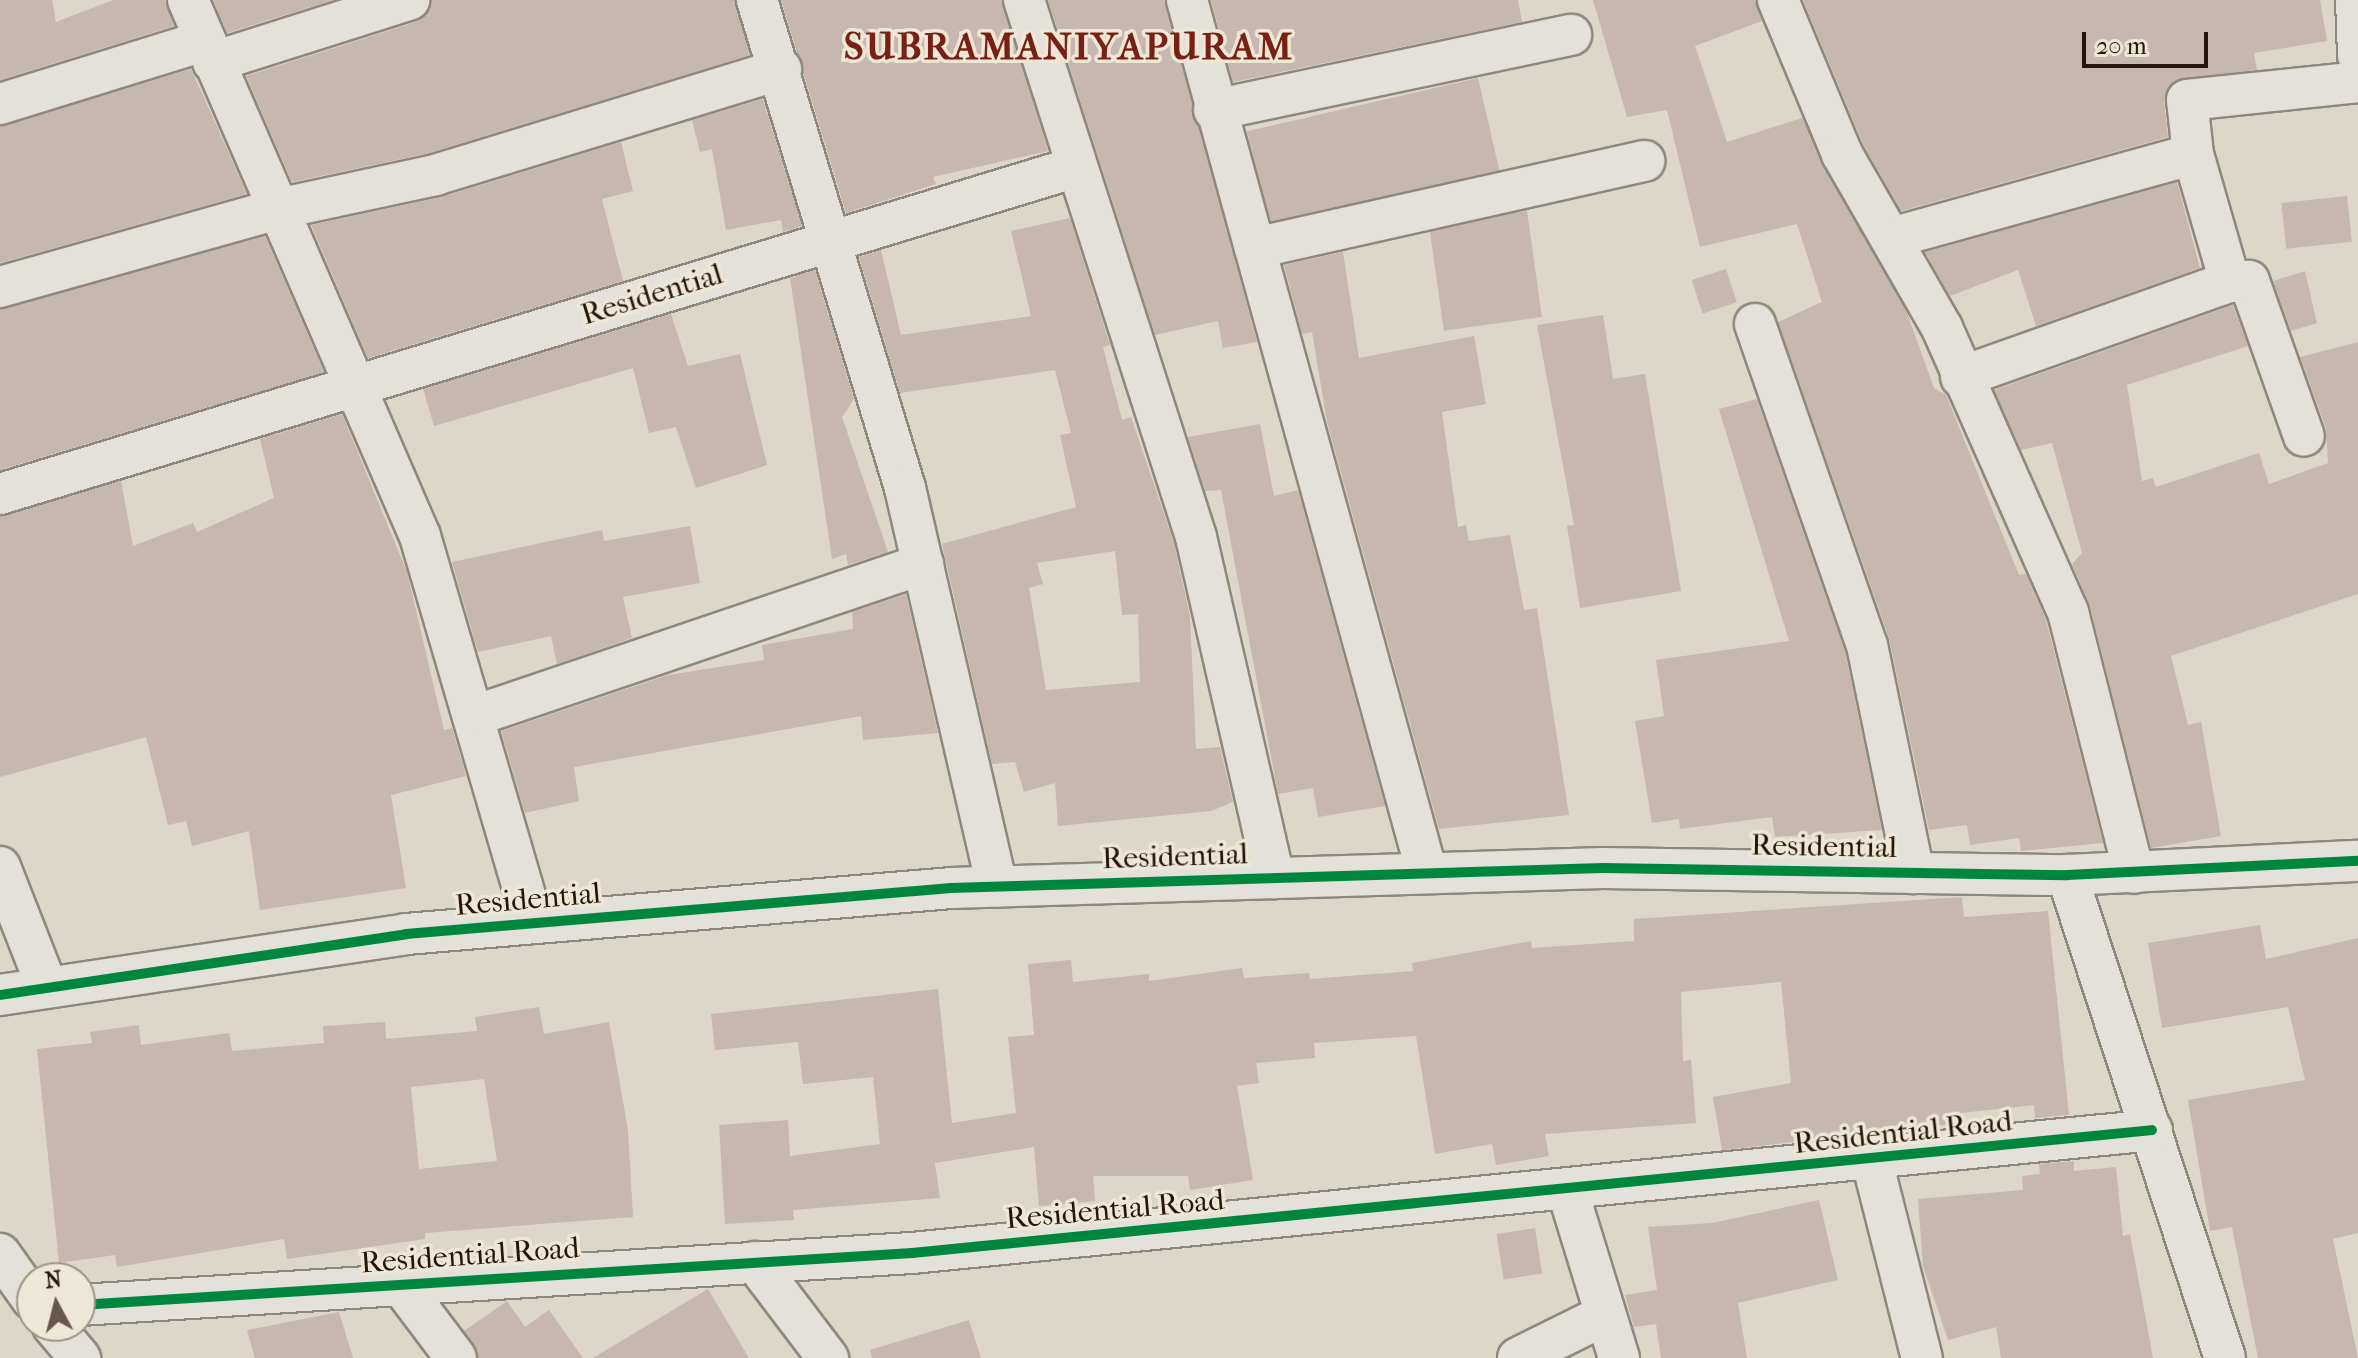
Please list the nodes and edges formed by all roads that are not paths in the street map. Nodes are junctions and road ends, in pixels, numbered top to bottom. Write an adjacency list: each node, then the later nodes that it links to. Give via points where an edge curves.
1 (188, 0): 8 (street)
2 (409, 0): 8 (street)
3 (757, 0): 9 (street)
4 (1024, 0): 15 (street)
5 (1187, 0): 12 (street)
6 (1778, 0): 17 (street, via 1842,154)
7 (1571, 35): 12 (street)
8 (208, 52): 11 (street); 16 (street)
9 (781, 69): 16 (street, via 435,175); 18 (street)
10 (2358, 82): 13 (street, via 2187,100)
11 (0, 104)
12 (1214, 110): 19 (street)
13 (2193, 154): 17 (street); 20 (street)
14 (1644, 161): 19 (street)
15 (1076, 167): 18 (street, Residential); 35 (street, via 1196,537)
16 (277, 209): 21 (street); 24 (street)
17 (1891, 238): 23 (street)
18 (831, 240): 24 (street, Residential); 27 (street)
19 (1255, 248): 30 (street)
20 (2230, 282): 23 (street); 25 (street, via 2249,281)
21 (0, 287)
22 (1755, 324): 31 (street, via 1867,645)
23 (1961, 377): 32 (street, via 2068,612)
24 (356, 387): 26 (street, Residential); 28 (street, via 420,536)
25 (2304, 436)
26 (0, 494)
27 (923, 564): 28 (street); 36 (street)
28 (477, 715): 37 (street)
29 (2358, 861): 32 (street, Residential)
30 (1427, 873): 31 (street, Residential); 35 (street, Residential)
31 (1914, 873): 34 (street, Residential)
32 (2134, 873): 34 (street, Residential)
33 (1, 875): 38 (street)
34 (2067, 875): 40 (street)
35 (1274, 878): 36 (street, Residential)
36 (997, 887): 37 (street, Residential)
37 (533, 923): 38 (street, Residential, via 406,934)
38 (47, 987): 39 (street, Residential)
39 (0, 995)
40 (2152, 1130): 41 (street, Residential Road); 56 (street)
41 (1872, 1161): 42 (street, Residential Road); 55 (street)
42 (1568, 1192): 44 (street, Residential Road); 48 (street)
43 (0, 1254): 45 (street)
44 (755, 1262): 46 (street, Residential Road); 52 (street)
45 (16, 1276)
46 (401, 1285): 47 (street, Residential Road); 51 (street)
47 (96, 1304)
48 (1605, 1315): 53 (street); 54 (street)
49 (66, 1342): 50 (street)
50 (80, 1358)
51 (456, 1358)
52 (828, 1358)
53 (1518, 1358)
54 (1619, 1358)
55 (1922, 1358)
56 (2225, 1358)

